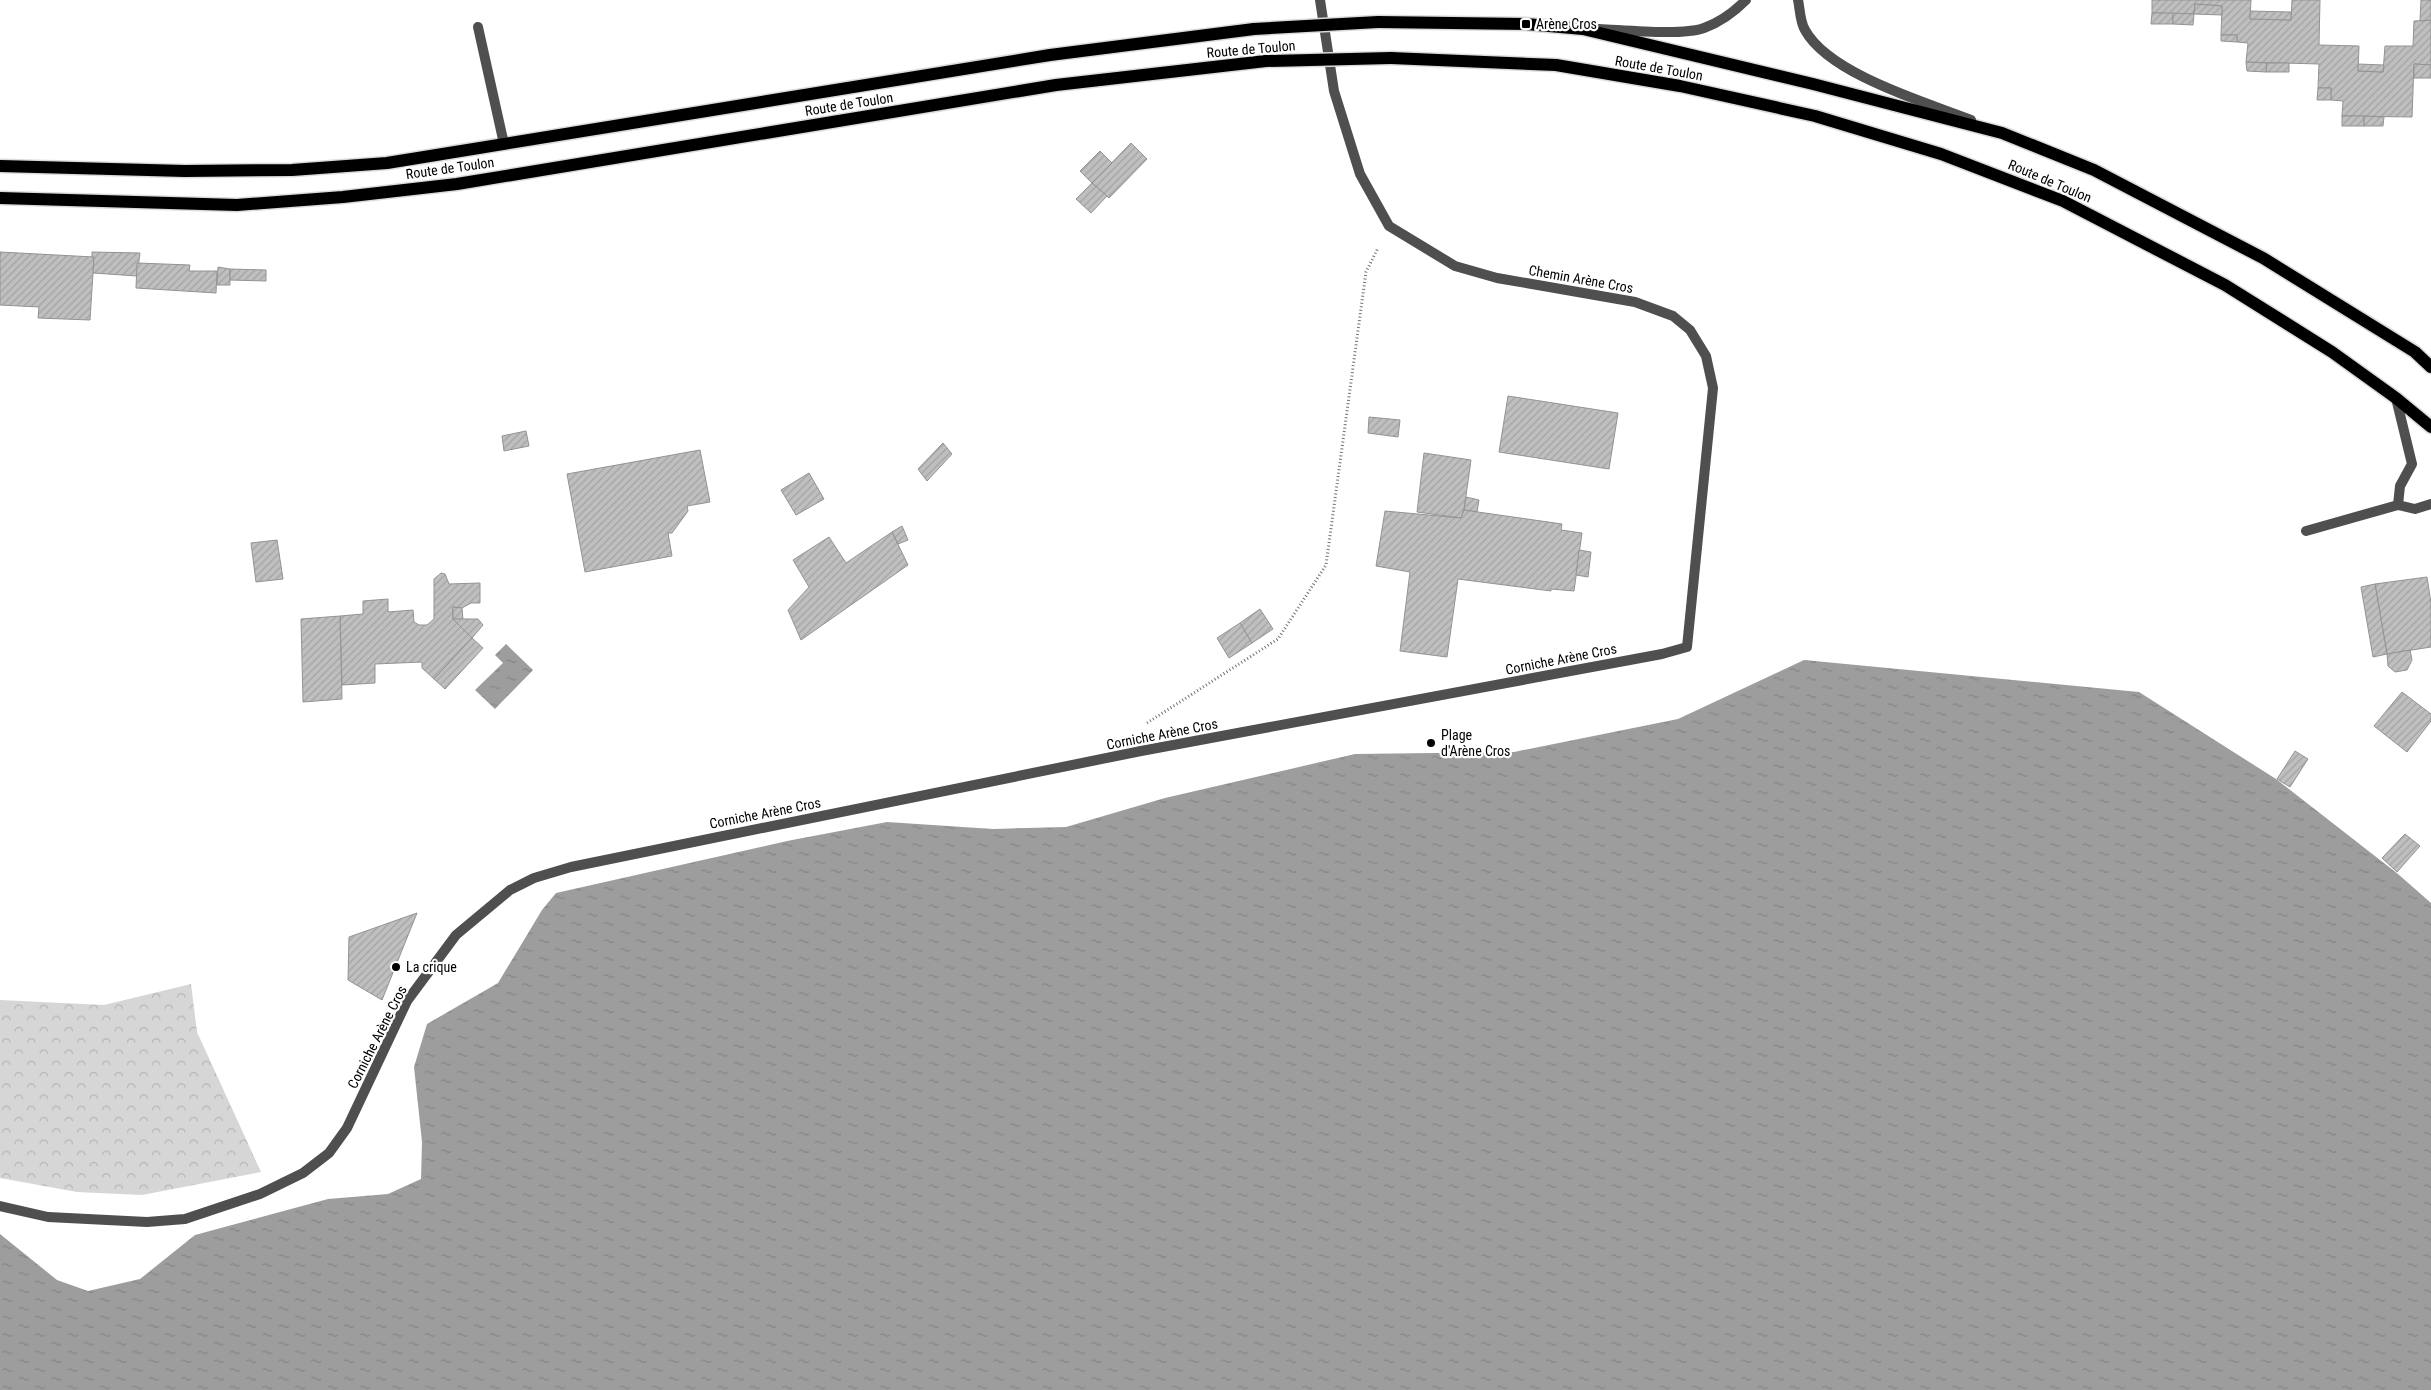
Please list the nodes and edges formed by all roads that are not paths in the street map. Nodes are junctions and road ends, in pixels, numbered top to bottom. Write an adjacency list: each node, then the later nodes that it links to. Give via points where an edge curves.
1 (1320, 0): 16 (street, Chemin Arène Cros, via 1334,91 1360,174 1389,226 1455,266 1497,278 1635,302 1673,316 1690,330 1706,356 1713,388)
2 (1746, 0): 5 (street, via 1732,14 1703,29)
3 (1798, 0): 6 (street, via 1804,29 1826,56 1855,73)
4 (478, 27): 7 (street)
5 (1583, 29): 6 (main road, Route de Toulon); 7 (main road, Route de Toulon, bridge, via 1526,24 1378,22 1254,29 1050,55)
6 (2002, 133): 10 (main road, Route de Toulon, via 2094,170 2264,258 2415,352)
7 (504, 144): 8 (main road, Route de Toulon, via 387,163 292,170)
8 (0, 166)
9 (0, 198): 11 (main road, Route de Toulon, bridge, via 237,204 343,197 457,184 1056,85 1266,61 1392,58 1556,66 1680,86 1815,116 1941,154 2063,201 2225,285 2332,352)
10 (2431, 367)
11 (2396, 398): 12 (main road, Route de Toulon); 14 (street, via 2412,464 2400,486)
12 (2431, 427)
13 (2431, 504): 14 (street, via 2415,509)
14 (2398, 506): 15 (street)
15 (2306, 531)
16 (1687, 647): 17 (street, Corniche Arène Cros, via 1141,751 572,867 534,878 510,890 456,935 408,1001 347,1128 329,1153 302,1173 260,1194 185,1219 147,1222 48,1217)
17 (0, 1206)

